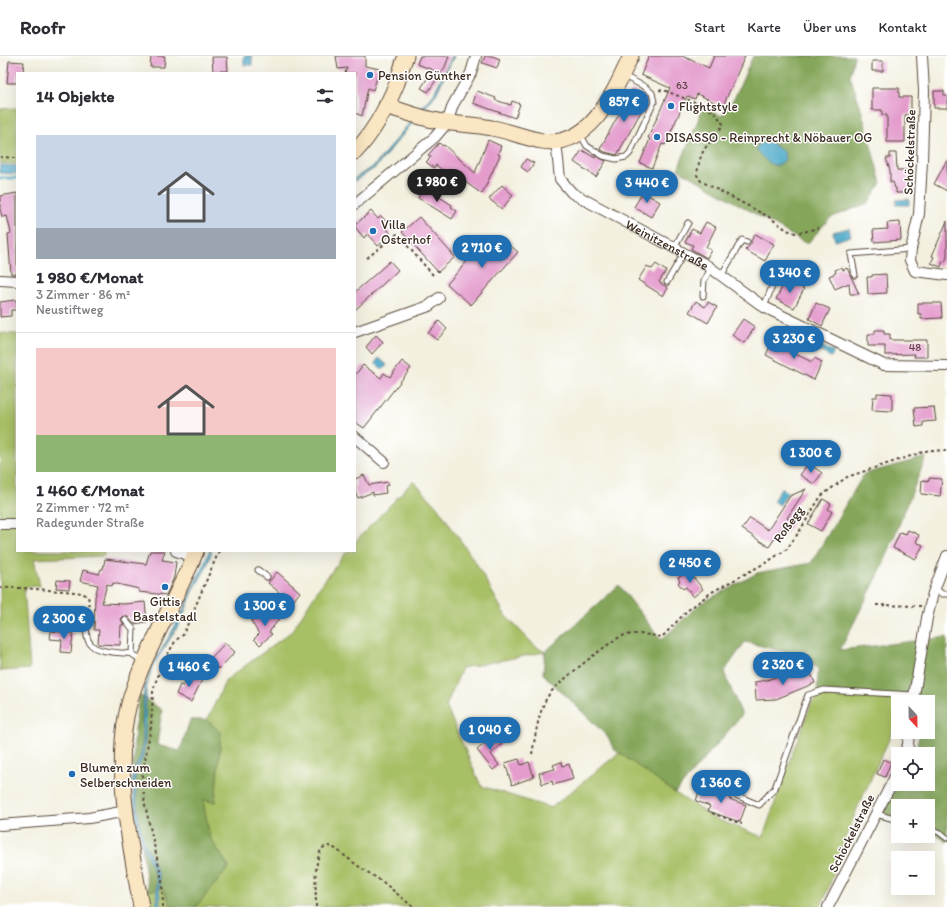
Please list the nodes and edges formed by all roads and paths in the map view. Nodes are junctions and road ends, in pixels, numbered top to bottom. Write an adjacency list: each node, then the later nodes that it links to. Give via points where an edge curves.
1 (406, 56): 7 (main road)
2 (476, 56): 8 (street, via 471,73 453,105)
3 (631, 56): 5 (main road)
4 (922, 56): 19 (street, Schöckelstraße, via 922,170 919,214)
5 (622, 75): 6 (lane); 9 (main road, via 598,115)
6 (648, 89): 9 (lane, via 654,102 626,157 616,159 603,156 587,146); 16 (path, via 666,91 706,108 721,120 722,126 705,148 699,163 697,175 701,181 769,217 787,230 795,233)
7 (386, 106): 8 (main road); 11 (main road)
8 (447, 122): 10 (main road, via 501,129 543,141); 14 (street, via 435,137)
9 (580, 134): 10 (main road)
10 (556, 141): 18 (street, Weinitzenstraße, via 560,179 572,192)
11 (356, 151)
12 (0, 157): 13 (path)
13 (16, 158)
14 (356, 203)
15 (688, 223): 18 (lane)
16 (818, 228)
17 (747, 242): 26 (lane, via 742,240)
18 (674, 248): 20 (street, Weinitzenstraße)
19 (911, 249): 24 (lane, via 852,254); 25 (street, Schöckelstraße, via 910,260 915,271)
20 (684, 253): 22 (street, Weinitzenstraße); 29 (lane)
21 (367, 258): 23 (path, via 397,234)
22 (712, 269): 26 (street, Weinitzenstraße); 31 (lane, via 704,280)
23 (433, 275)
24 (855, 275)
25 (947, 275)
26 (721, 276): 33 (street, Weinitzenstraße)
27 (0, 280): 28 (street)
28 (16, 281)
29 (668, 282)
30 (773, 284): 33 (lane)
31 (703, 296)
32 (439, 298): 34 (street, via 429,306)
33 (764, 307): 35 (street, via 884,365)
34 (356, 332)
35 (947, 366)
36 (356, 438): 38 (street)
37 (947, 452): 57 (path, Roßegg, via 929,450 847,478 821,496 787,549 712,592 688,610 662,637 639,634 622,636 606,646 550,693 540,713)
38 (384, 462)
39 (0, 524): 40 (street)
40 (16, 524)
41 (182, 552): 43 (street)
42 (218, 552): 69 (path, via 182,635 176,640 162,664 153,692 151,727 142,776 145,805 162,880)
43 (194, 554): 54 (main road)
44 (947, 556): 48 (street)
45 (258, 570): 46 (lane)
46 (267, 578)
47 (0, 588): 53 (path, via 78,591 88,596)
48 (935, 588): 49 (lane, via 942,594); 51 (street)
49 (947, 594)
50 (876, 605): 51 (path)
51 (930, 606): 55 (street)
52 (125, 620): 54 (lane, via 133,629)
53 (87, 625): 54 (lane, via 85,634 88,643 96,649)
54 (138, 658): 60 (main road, via 123,742)
55 (914, 695)
56 (891, 696): 59 (lane, via 824,690 808,695 775,788 759,805)
57 (532, 754)
58 (891, 785): 62 (street, Schöckelstraße)
59 (722, 789)
60 (126, 811): 65 (street, via 71,820); 68 (main road)
61 (712, 813): 64 (path)
62 (876, 814): 63 (lane); 72 (street, Schöckelstraße)
63 (891, 818)
64 (742, 824)
65 (0, 825)
66 (935, 831): 67 (lane)
67 (947, 838)
68 (141, 907)
69 (163, 907)
70 (316, 907): 71 (path, via 318,856 322,848 329,846 384,882)
71 (413, 907)
72 (828, 907)

